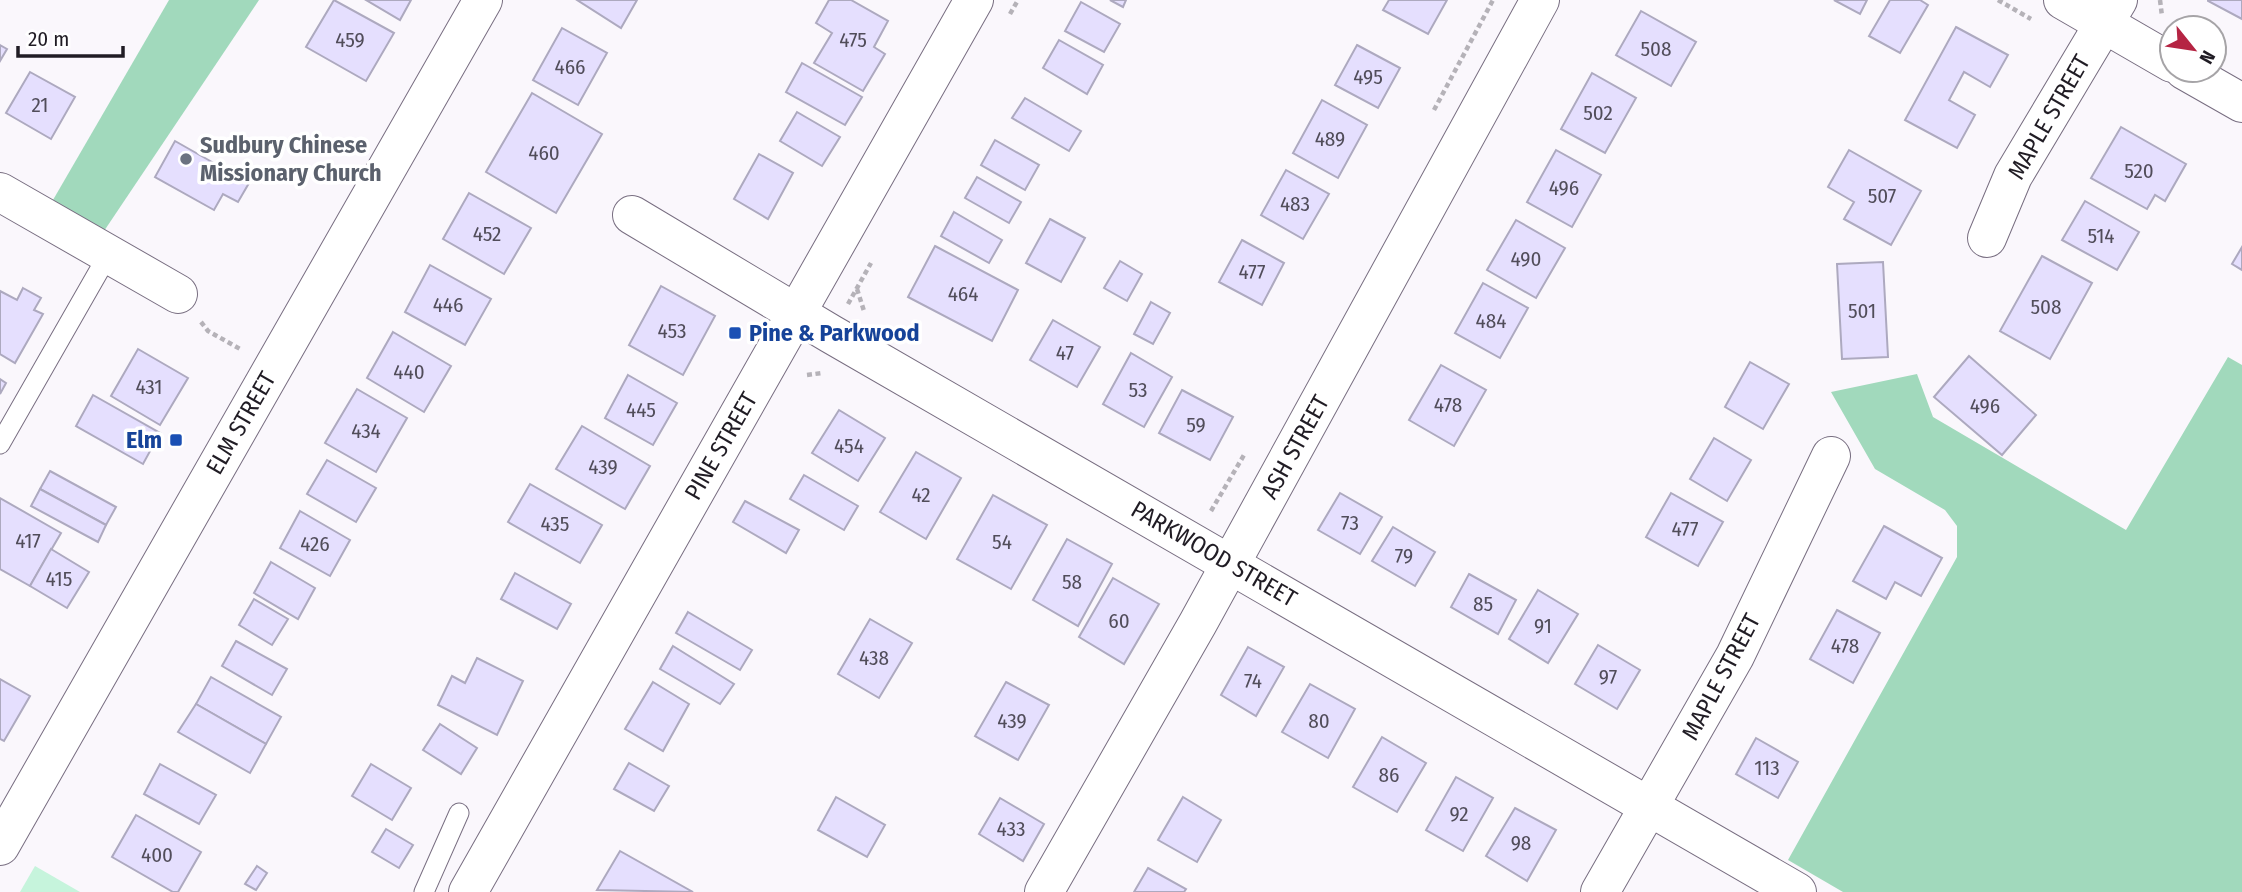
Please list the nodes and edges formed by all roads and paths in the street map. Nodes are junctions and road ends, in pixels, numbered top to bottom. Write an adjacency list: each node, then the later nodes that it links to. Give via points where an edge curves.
1 (482, 0): 17 (street, ELM STREET)
2 (974, 0): 15 (street, PINE STREET)
3 (1540, 0): 20 (street, ASH STREET)
4 (2063, 0): 5 (street)
5 (2111, 12): 6 (street); 11 (street, MAPLE STREET, via 2013,176)
6 (2158, 51)
7 (2209, 84): 8 (street)
8 (2242, 103)
9 (0, 192): 12 (street)
10 (632, 215): 15 (street, PARKWOOD STREET)
11 (1987, 238)
12 (108, 254): 14 (street); 18 (lane)
13 (857, 289): 16 (path)
14 (178, 294): 17 (path, via 208,331)
15 (796, 313): 20 (street, PARKWOOD STREET); 25 (street, PINE STREET)
16 (866, 317)
17 (273, 367): 23 (street, ELM STREET)
18 (0, 444)
19 (1831, 456): 21 (street, MAPLE STREET, via 1735,656)
20 (1231, 563): 21 (street, PARKWOOD STREET); 26 (street, ASH STREET)
21 (1650, 806): 27 (street, MAPLE STREET); 28 (street, PARKWOOD STREET)
22 (459, 813): 24 (lane)
23 (0, 846)
24 (424, 892)
25 (468, 892)
26 (1044, 892)
27 (1600, 892)
28 (1797, 892)

